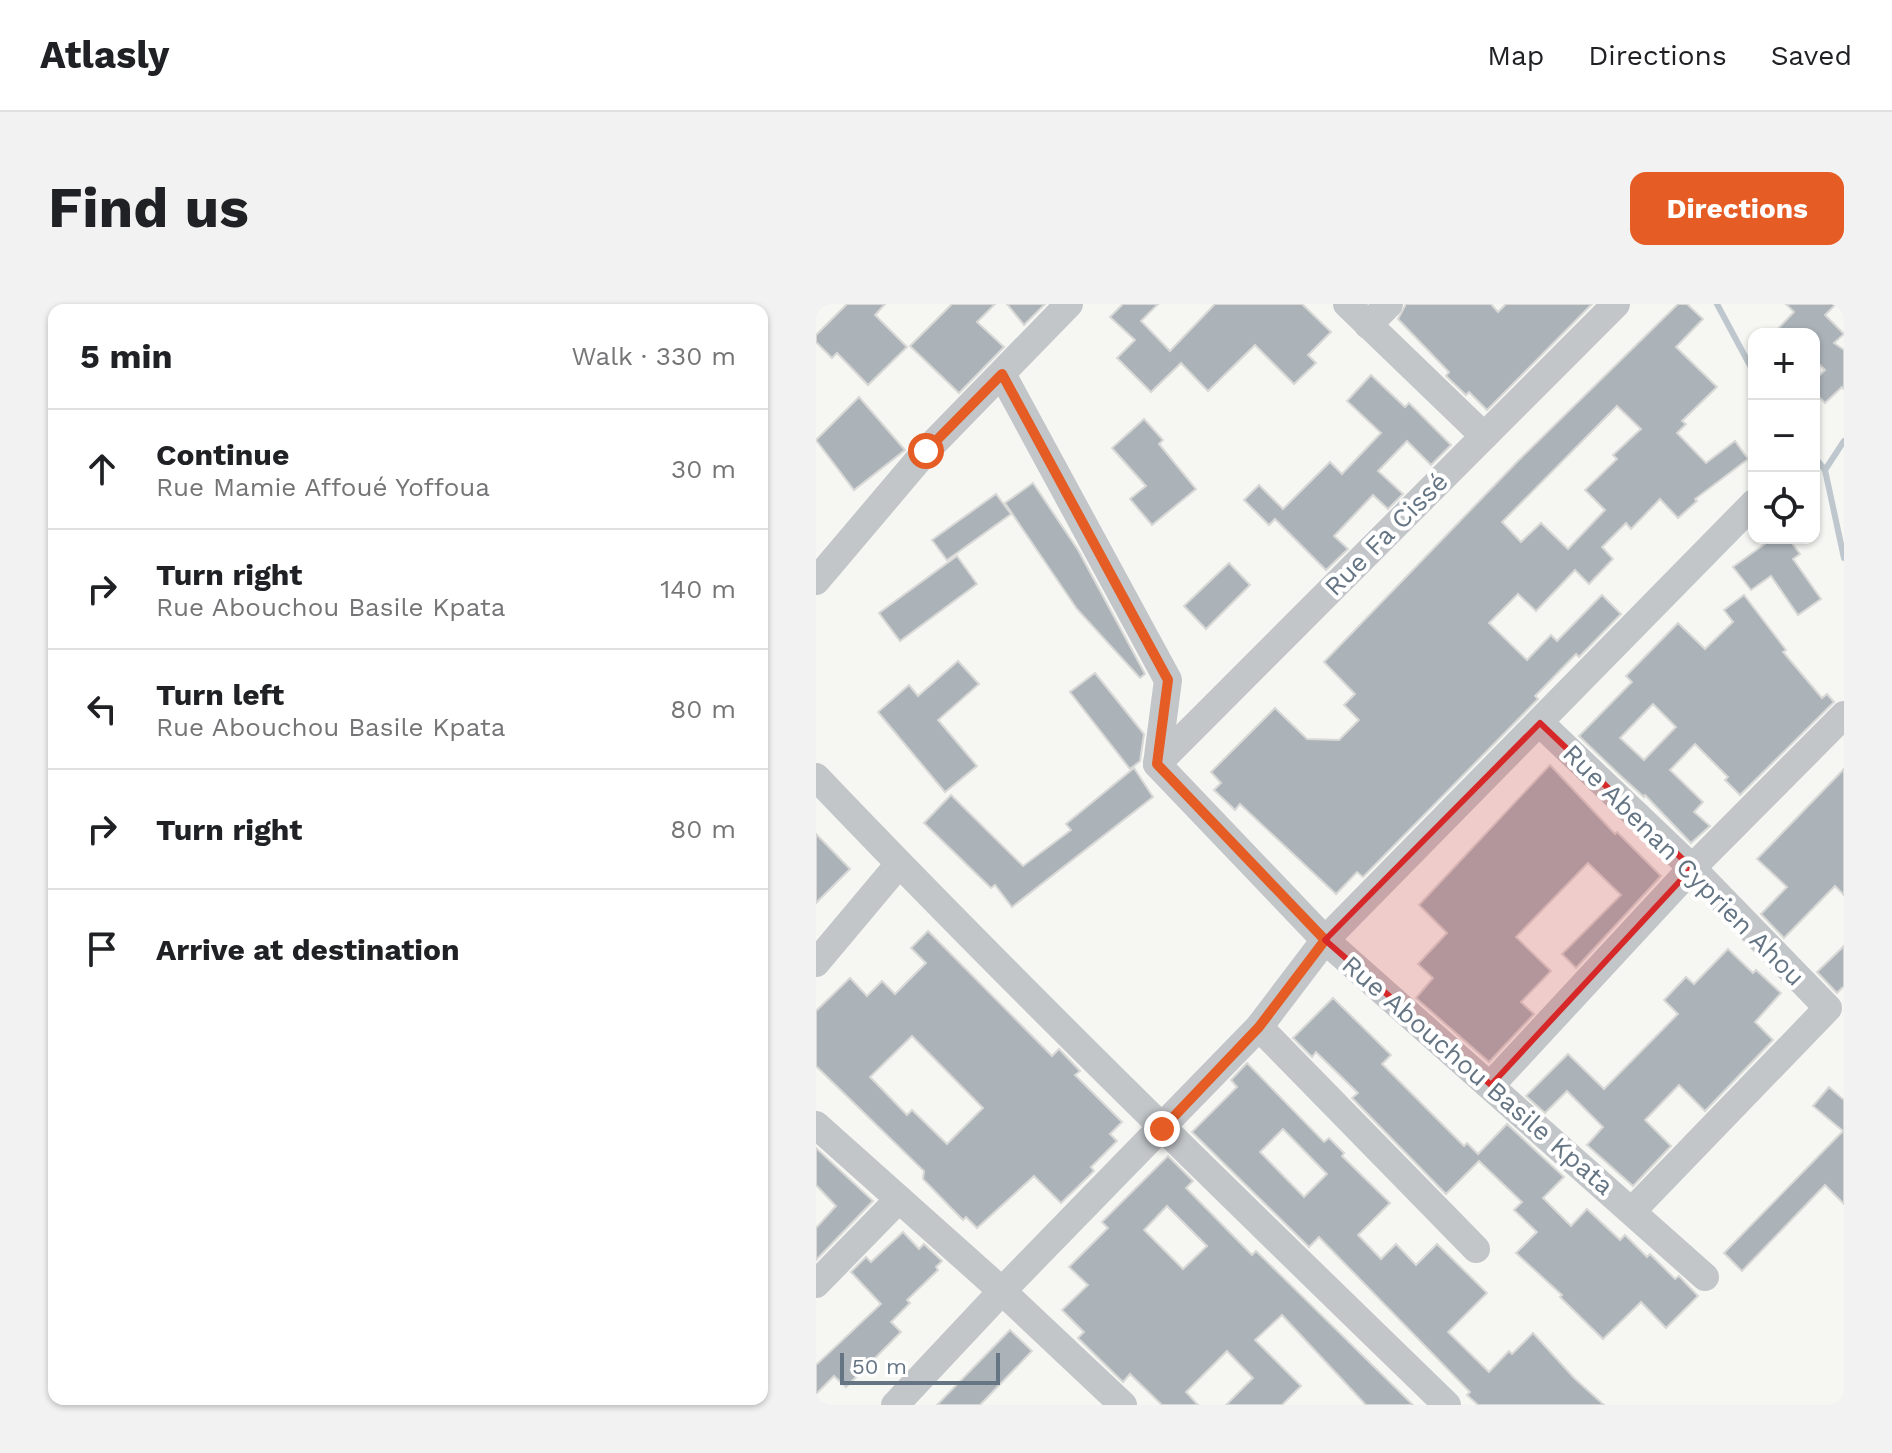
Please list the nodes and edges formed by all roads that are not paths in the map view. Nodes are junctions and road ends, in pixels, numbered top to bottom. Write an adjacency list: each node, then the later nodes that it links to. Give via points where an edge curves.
1 (1069, 304): 6 (street)
2 (1347, 304): 5 (street)
3 (1389, 304): 5 (street)
4 (1616, 304): 7 (street, Rue Fa Cissé)
5 (1368, 325): 7 (street)
6 (1002, 374): 9 (street, via 926,451); 12 (street, via 1168,680)
7 (1484, 436): 12 (street, Rue Fa Cissé)
8 (1748, 509): 11 (street)
9 (816, 581)
10 (1844, 715): 15 (street)
11 (1540, 723): 15 (street, Rue Abenan Cyprien Ahou); 16 (street)
12 (1157, 764): 16 (street, Rue Abouchou Basile Kpata)
13 (816, 777): 14 (street)
14 (899, 864): 17 (street); 21 (street)
15 (1692, 868): 19 (street); 23 (street, Rue Abenan Cyprien Ahou, via 1828,1008)
16 (1325, 940): 18 (street); 19 (street, Rue Abouchou Basile Kpata)
17 (816, 963)
18 (1259, 1027): 21 (street); 24 (street)
19 (1491, 1085): 23 (street, Rue Abouchou Basile Kpata)
20 (816, 1125): 22 (street)
21 (1162, 1129): 27 (street); 30 (street)
22 (899, 1199): 26 (street); 27 (street)
23 (1632, 1211): 25 (street, Rue Abouchou Basile Kpata)
24 (1476, 1249)
25 (1705, 1277)
26 (816, 1284)
27 (1002, 1291): 28 (street); 29 (street)
28 (895, 1405)
29 (1123, 1405)
30 (1447, 1405)

